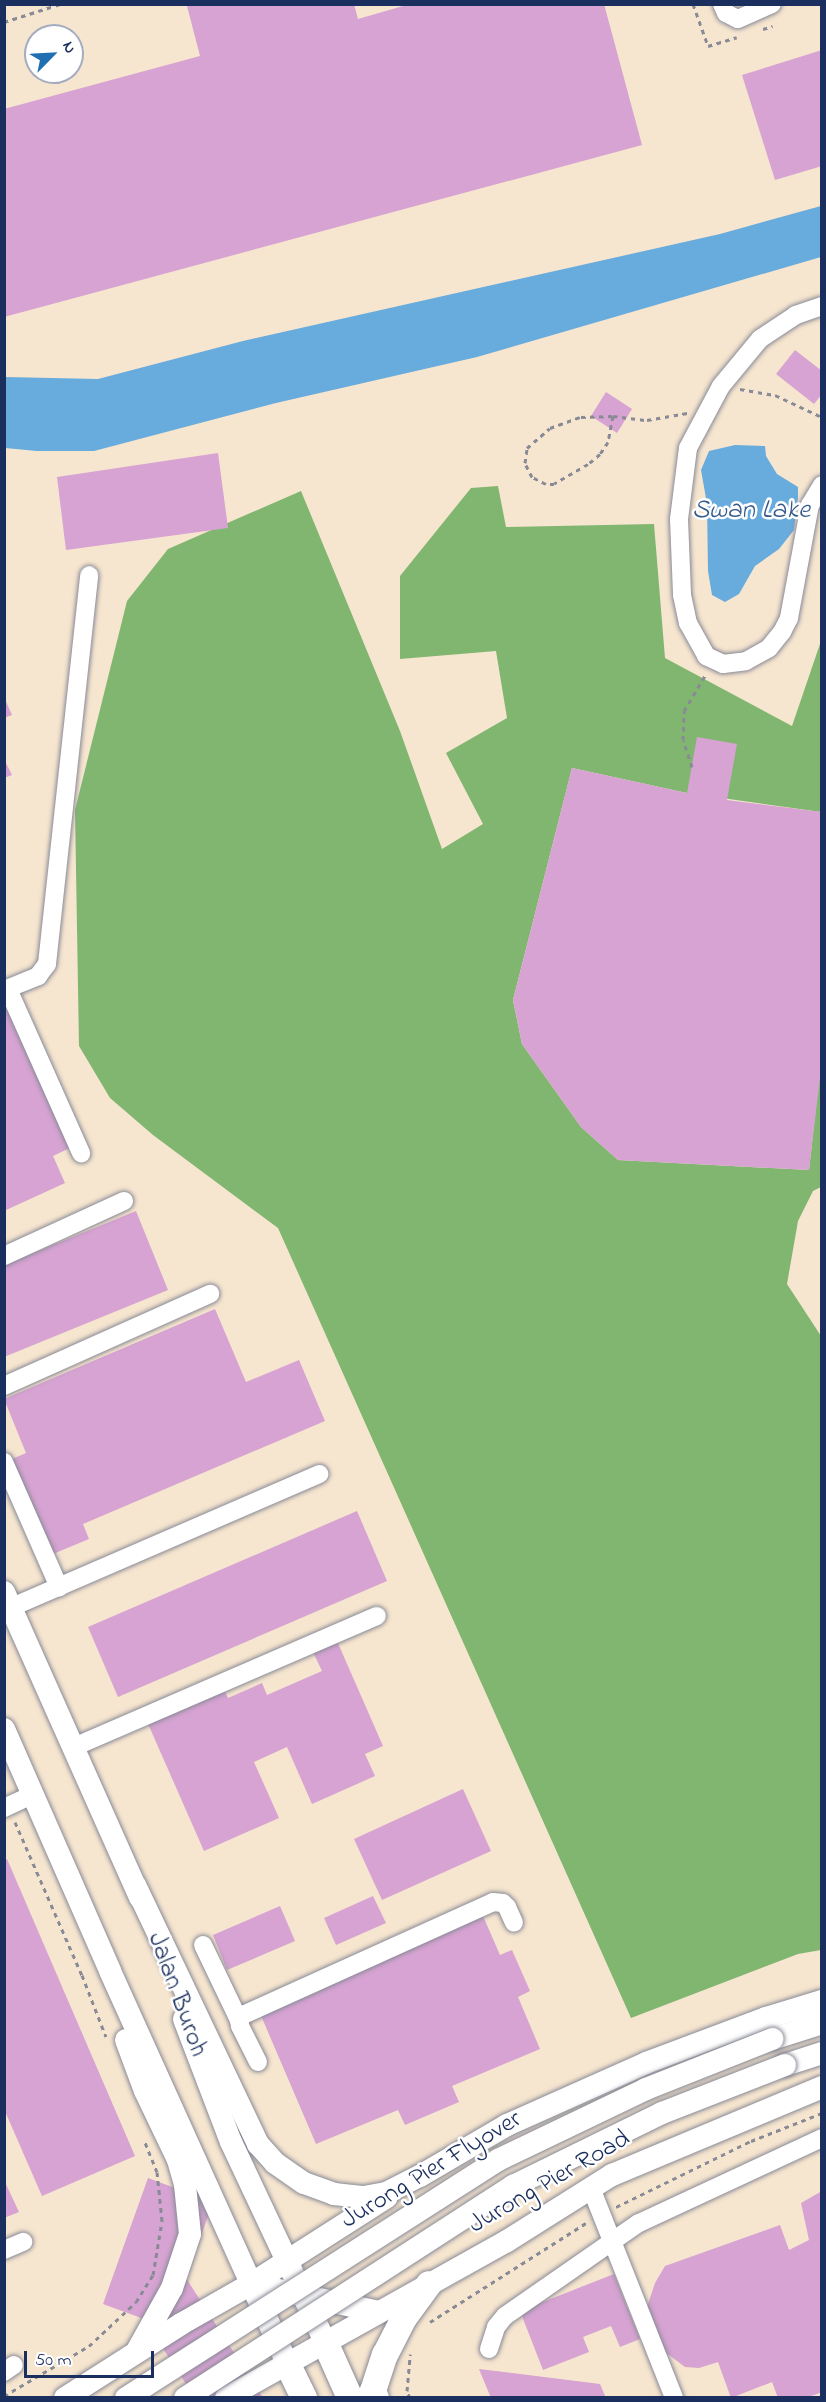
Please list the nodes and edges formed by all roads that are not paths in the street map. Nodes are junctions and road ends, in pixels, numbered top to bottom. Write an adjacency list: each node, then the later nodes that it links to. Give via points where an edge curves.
1 (722, 4): 2 (street, via 726,13 738,19)
2 (772, 4)
3 (822, 306): 4 (street, via 796,315 760,339 721,386 688,448 679,519 682,595 688,623 700,649 714,661 732,663 758,656 782,632 789,618 810,505)
4 (822, 485)
5 (88, 575): 6 (street, via 47,964 38,976)
6 (6, 989): 7 (street)
7 (81, 1153)
8 (124, 1201): 9 (street)
9 (4, 1256)
10 (210, 1294): 11 (street)
11 (4, 1386)
12 (4, 1462): 14 (street)
13 (319, 1474): 14 (street)
14 (59, 1587): 15 (street)
15 (8, 1600): 18 (main road, Jalan Buroh)
16 (377, 1616): 18 (street)
17 (4, 1729): 19 (main road, Jalan Buroh)
18 (74, 1747): 21 (main road, Jalan Buroh)
19 (32, 1795): 20 (street); 24 (main road, Jalan Buroh)
20 (6, 1807)
21 (135, 1885): 32 (main road, via 258,2144 275,2163 303,2183 334,2194 364,2197 386,2193); 37 (main road, Jalan Buroh, via 231,2142)
22 (514, 1923): 26 (street, via 507,1907 494,1902 305,1986)
23 (203, 1945): 26 (street)
24 (110, 1971): 38 (main road, Jalan Buroh); 44 (main road, via 126,2042 178,2160 190,2234 172,2288)
25 (822, 2001): 32 (main road, via 646,2063 507,2125)
26 (239, 2020): 29 (street)
27 (822, 2024): 47 (main road, Jurong Pier Flyover, bridge, via 772,2039 646,2089 498,2160)
28 (822, 2053): 48 (main road, bridge, via 662,2114 513,2186)
29 (258, 2062)
30 (822, 2087): 33 (main road, Jurong Pier Road, via 612,2175)
31 (822, 2138): 34 (street, via 639,2223)
32 (420, 2176): 37 (main road)
33 (591, 2188): 34 (street); 39 (main road, Jurong Pier Road)
34 (613, 2241): 43 (street, via 505,2316 495,2328); 53 (street)
35 (23, 2242): 36 (street)
36 (4, 2250)
37 (288, 2261): 38 (main road); 40 (main road, Jalan Buroh)
38 (251, 2284): 40 (main road); 44 (main road); 45 (main road, Jalan Buroh)
39 (429, 2284): 41 (main road, Jurong Pier Road); 52 (highway, via 404,2318 385,2355 373,2391)
40 (303, 2296): 41 (main road); 42 (main road, Jalan Buroh)
41 (379, 2312): 42 (main road, Jurong Pier Road)
42 (325, 2342): 45 (main road, Jurong Pier Road); 51 (highway, Jalan Buroh)
43 (489, 2349)
44 (136, 2352): 46 (main road)
45 (287, 2363): 49 (main road, Jurong Pier Road); 50 (highway, Jalan Buroh)
46 (65, 2397)
47 (126, 2397)
48 (186, 2397)
49 (225, 2397)
50 (304, 2397)
51 (350, 2397)
52 (376, 2397)
53 (674, 2397)

